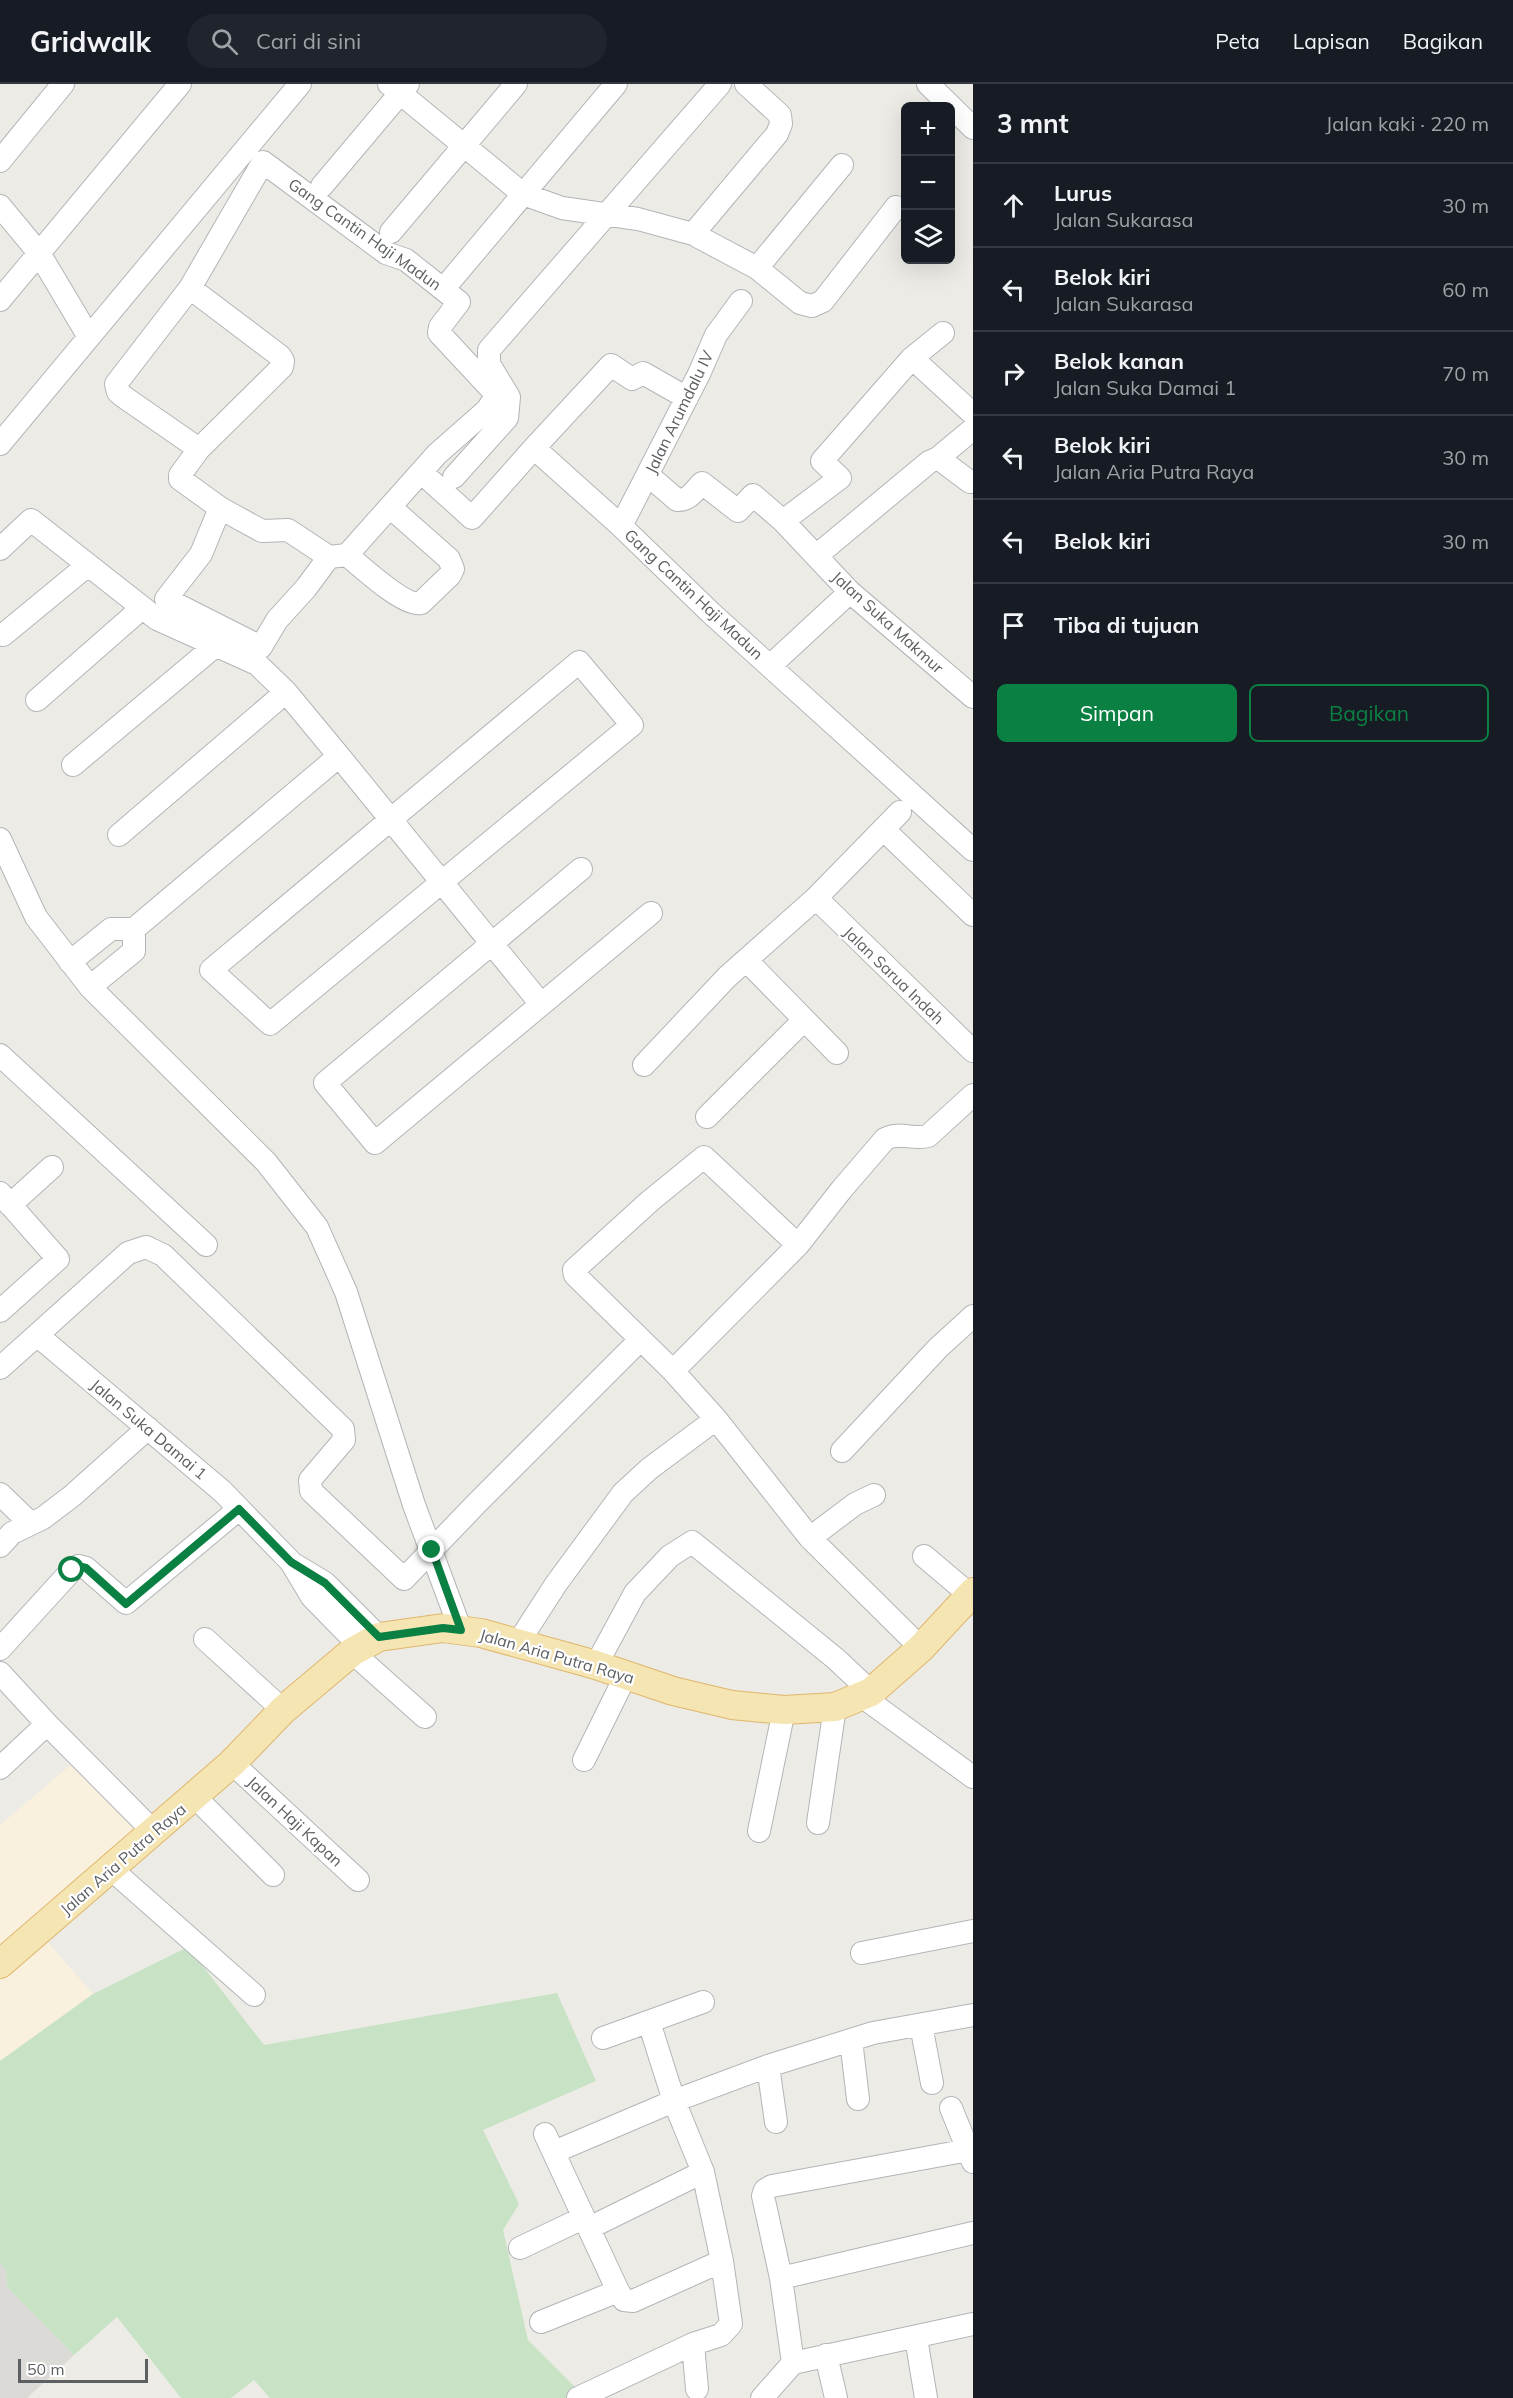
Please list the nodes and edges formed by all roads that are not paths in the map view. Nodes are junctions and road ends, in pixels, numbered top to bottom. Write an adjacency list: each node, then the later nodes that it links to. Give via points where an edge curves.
1 (63, 84): 12 (street)
2 (180, 84): 21 (street)
3 (300, 84): 28 (street)
4 (516, 84): 11 (street)
5 (616, 84): 15 (street)
6 (720, 84): 18 (street)
7 (746, 84): 20 (street, via 780,115 781,124 777,134)
8 (927, 84): 10 (street)
9 (399, 87): 11 (street); 14 (street)
10 (973, 128)
11 (464, 146): 15 (street); 19 (street)
12 (0, 160)
13 (842, 165): 22 (street)
14 (322, 186)
15 (523, 194): 18 (street, via 562,208); 23 (street)
16 (0, 206): 21 (street)
17 (896, 207): 22 (street, via 823,301 812,306 800,303)
18 (607, 215): 20 (street); 39 (street, via 489,350 489,364 509,397 507,418)
19 (391, 232)
20 (693, 234): 22 (street)
21 (39, 253): 25 (street); 28 (street)
22 (757, 268)
23 (452, 280)
24 (190, 288): 35 (street, via 116,384 124,397); 35 (street, via 283,361 282,367); 37 (street, Gang Cantin Haji Madun, via 263,162 386,253 406,260 459,302 439,333 494,392 495,398)
25 (0, 300)
26 (741, 301): 30 (street, Jalan Arumdalu IV, via 716,335)
27 (943, 333): 29 (street)
28 (89, 337): 33 (street)
29 (912, 358): 31 (street); 43 (street, via 822,461 840,478)
30 (687, 398): 34 (street, via 643,372 632,379 610,365); 38 (street, Jalan Arumdalu IV)
31 (973, 414)
32 (973, 429): 36 (street)
33 (0, 444)
34 (534, 448): 37 (street, via 472,518); 44 (street, Gang Cantin Haji Madun)
35 (200, 449): 42 (street, via 180,478)
36 (938, 458): 40 (street); 47 (street)
37 (421, 472): 41 (street, Gang Cantin Haji Madun)
38 (648, 475): 43 (street, Jalan Suka Makmur, via 677,500 689,497 702,483 738,511 753,495); 44 (street, Jalan Arumdalu IV)
39 (454, 477)
40 (970, 482)
41 (390, 507): 46 (street, Gang Cantin Haji Madun); 46 (street, via 449,560 453,569 450,575 415,604)
42 (220, 508): 46 (street, via 262,531 288,530); 46 (street, Gang Cantin Haji Madun, via 201,554 166,599 261,647 277,620)
43 (783, 521): 47 (street, Jalan Suka Makmur)
44 (621, 526): 53 (street, Gang Cantin Haji Madun)
45 (0, 549): 48 (street, via 31,520)
46 (338, 556)
47 (816, 556): 49 (street, Jalan Suka Makmur)
48 (88, 565): 50 (street); 51 (street)
49 (850, 592): 53 (street); 55 (street, Jalan Suka Makmur)
50 (142, 608): 52 (street); 56 (street)
51 (3, 635)
52 (215, 646): 54 (street, via 257,664); 58 (street)
53 (771, 665): 64 (street, Gang Cantin Haji Madun)
54 (286, 692): 57 (street); 62 (street)
55 (973, 697)
56 (37, 700)
57 (339, 756): 60 (street); 70 (street)
58 (73, 765)
59 (900, 812): 61 (street)
60 (391, 819): 66 (street); 66 (street, via 211,970 270,1024); 66 (street, via 579,662 633,725)
61 (884, 829): 67 (street); 69 (street)
62 (118, 835)
63 (0, 839): 73 (street, via 36,917)
64 (973, 850)
65 (581, 869): 71 (street)
66 (442, 882): 71 (street)
67 (816, 898): 72 (street); 77 (street, Jalan Sarua Indah)
68 (651, 913): 75 (street)
69 (973, 915)
70 (134, 929): 73 (street, via 111,929); 74 (street, via 134,951)
71 (492, 944): 75 (street); 75 (street, via 325,1083 375,1143)
72 (747, 961): 76 (street); 80 (street)
73 (70, 962): 74 (street)
74 (90, 987): 102 (street, via 266,1162 317,1227 346,1292)
75 (541, 1004)
76 (804, 1020): 78 (street); 82 (street)
77 (973, 1052)
78 (837, 1053)
79 (0, 1055): 85 (street)
80 (644, 1065)
81 (973, 1095): 86 (street, via 928,1136 894,1134 885,1139)
82 (707, 1117)
83 (52, 1167): 84 (street)
84 (5, 1199): 87 (street, via 58,1259)
85 (206, 1245)
86 (798, 1245): 90 (street, via 707,1159 699,1160 574,1270); 92 (street)
87 (0, 1311)
88 (973, 1316): 95 (street)
89 (37, 1335): 91 (street); 94 (street, Jalan Suka Damai 1); 102 (street, via 128,1253 146,1247 163,1255 343,1429 344,1440 310,1480 311,1491 404,1579)
90 (640, 1340): 92 (street); 102 (street)
91 (0, 1368)
92 (673, 1371): 93 (street)
93 (716, 1419): 100 (street); 107 (street, via 623,1493)
94 (148, 1428): 98 (street, Jalan Suka Damai 1); 99 (street, via 72,1496)
95 (842, 1451)
96 (0, 1494): 99 (street)
97 (874, 1495): 100 (street, via 855,1504)
98 (239, 1509): 108 (street, Jalan Suka Damai 1, via 291,1562 325,1583); 109 (street, via 126,1604 86,1568 78,1566)
99 (30, 1524): 101 (street, via 12,1533)
100 (810, 1538): 110 (street)
101 (0, 1546)
102 (432, 1550): 105 (street)
103 (924, 1556): 104 (street)
104 (971, 1593): 110 (main road, Jalan Aria Putra Raya)
105 (461, 1630): 107 (main road, Jalan Aria Putra Raya); 108 (main road, Jalan Aria Putra Raya, via 443,1628)
106 (205, 1639): 116 (street)
107 (518, 1643): 111 (main road, Jalan Aria Putra Raya)
108 (364, 1645): 116 (main road, Jalan Aria Putra Raya); 118 (street, Jalan Suka Damai 1)
109 (0, 1648)
110 (921, 1648): 114 (main road, Jalan Aria Putra Raya)
111 (596, 1665): 113 (main road, Jalan Aria Putra Raya); 114 (street, via 635,1593 670,1556 692,1542 836,1659)
112 (0, 1673): 119 (street)
113 (626, 1675): 117 (main road, Jalan Aria Putra Raya, via 732,1705); 120 (street)
114 (867, 1694): 115 (main road, Jalan Aria Putra Raya); 123 (street)
115 (835, 1707): 117 (main road, Jalan Aria Putra Raya); 125 (street)
116 (283, 1710): 121 (main road, Jalan Aria Putra Raya)
117 (784, 1710): 126 (street)
118 (425, 1717)
119 (47, 1724): 122 (street); 127 (street)
120 (584, 1760)
121 (232, 1762): 124 (main road, Jalan Aria Putra Raya); 130 (street, Jalan Haji Kapan)
122 (0, 1768)
123 (973, 1777)
124 (194, 1796): 127 (main road, Jalan Aria Putra Raya); 129 (street)
125 (818, 1823)
126 (759, 1831)
127 (154, 1832): 128 (main road, Jalan Aria Putra Raya)
128 (111, 1869): 133 (main road, Jalan Aria Putra Raya); 134 (street)
129 (273, 1875)
130 (358, 1880)
131 (973, 1931): 132 (street)
132 (862, 1953)
133 (0, 1964)
134 (254, 1995)
135 (703, 2002): 137 (street)
136 (973, 2015): 138 (street)
137 (649, 2022): 139 (street); 144 (street)
138 (921, 2025): 140 (street); 142 (street)
139 (603, 2038)
140 (851, 2040): 141 (street); 143 (street)
141 (768, 2066): 144 (street); 146 (street)
142 (932, 2083)
143 (858, 2099)
144 (674, 2101): 148 (street); 149 (street, via 549,2143)
145 (951, 2108): 147 (street)
146 (776, 2122)
147 (971, 2157): 153 (street, via 771,2186 763,2196)
148 (703, 2172): 149 (street); 152 (street)
149 (586, 2223): 151 (street); 154 (street)
150 (973, 2233): 153 (street)
151 (520, 2248)
152 (722, 2261): 154 (street, via 633,2301 624,2300); 158 (street, via 730,2324 721,2335)
153 (781, 2278): 160 (street)
154 (618, 2291): 155 (street)
155 (541, 2322)
156 (973, 2324): 157 (street)
157 (916, 2337): 159 (street); 165 (street)
158 (693, 2344): 161 (street); 162 (street)
159 (826, 2355): 160 (street); 164 (street)
160 (793, 2363): 163 (street)
161 (697, 2389)
162 (578, 2398)
163 (762, 2398)
164 (836, 2398)
165 (926, 2398)

